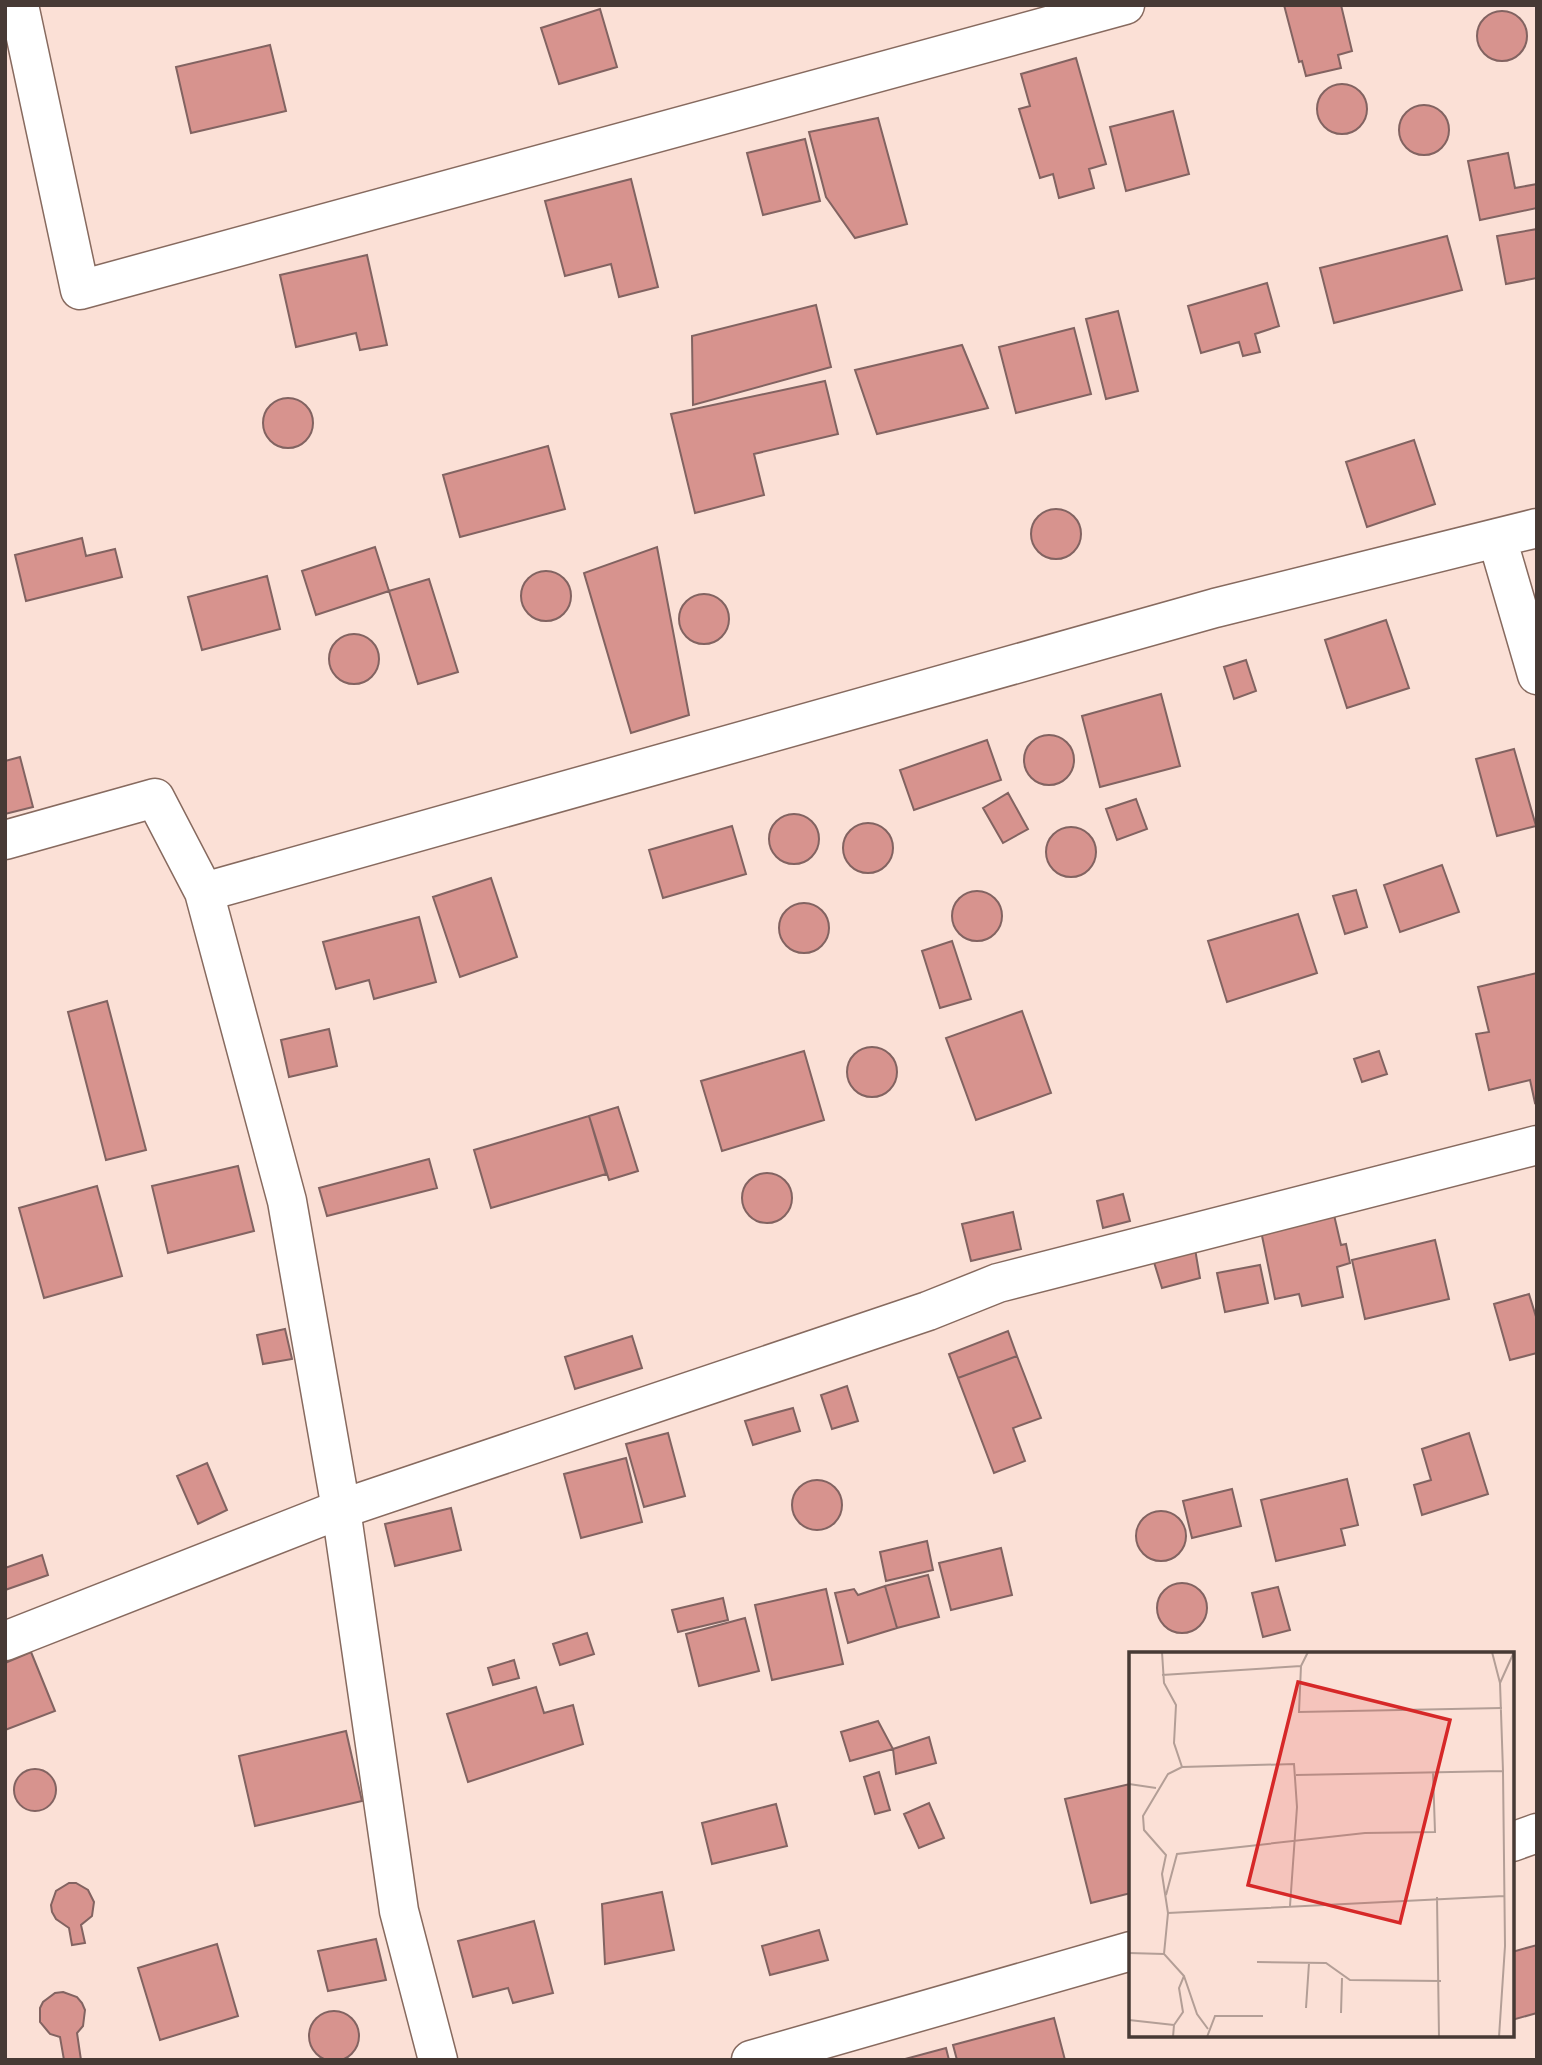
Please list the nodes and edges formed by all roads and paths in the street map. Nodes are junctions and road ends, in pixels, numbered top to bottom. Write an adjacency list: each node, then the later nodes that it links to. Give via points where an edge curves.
1 (19, 5): 2 (street, via 80,290)
2 (1125, 5)
3 (1537, 528): 4 (street)
4 (1497, 538): 5 (street); 7 (street, via 1215,608)
5 (1537, 675)
6 (5, 840): 7 (street, via 155,798)
7 (204, 892): 9 (street, via 287,1201)
8 (1537, 1145): 9 (street, via 998,1283 928,1311)
9 (341, 1509): 10 (street); 14 (street, via 399,1911)
10 (5, 1641)
11 (1537, 1833): 12 (street)
12 (1514, 1841)
13 (1129, 1952): 15 (street)
14 (438, 2060)
15 (751, 2060)

